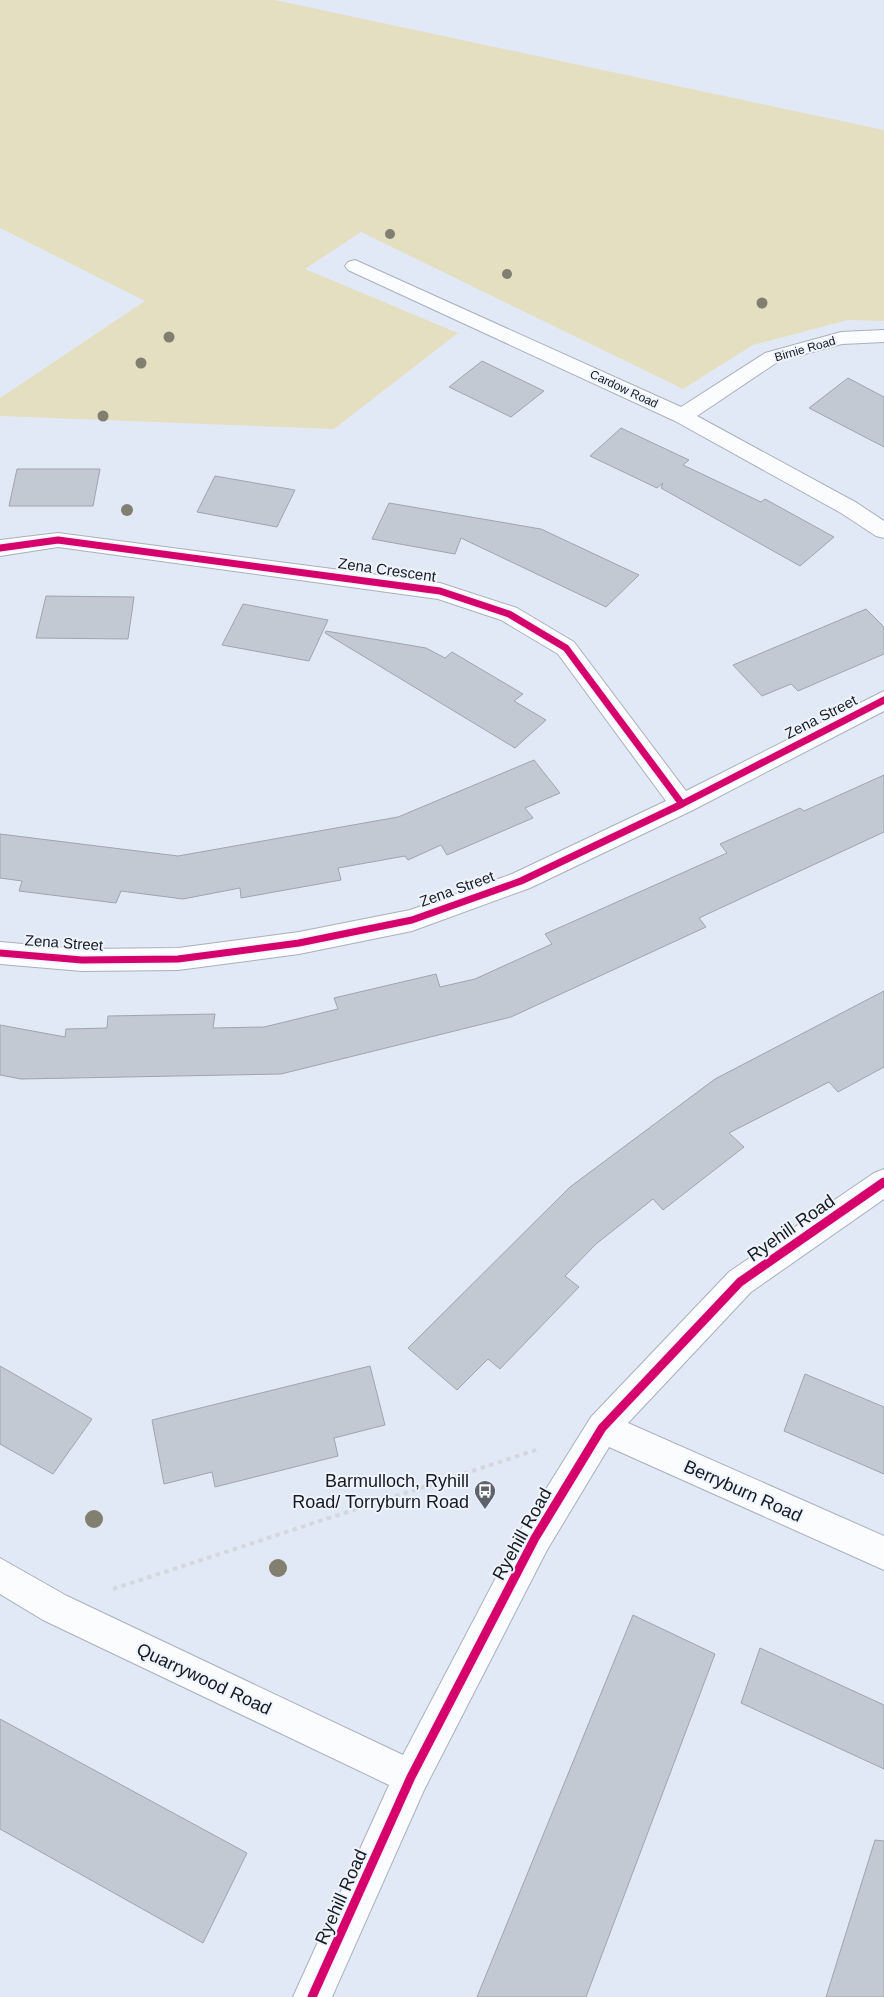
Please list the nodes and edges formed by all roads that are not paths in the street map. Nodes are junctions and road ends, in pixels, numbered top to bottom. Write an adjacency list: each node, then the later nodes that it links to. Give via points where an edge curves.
1 (355, 266): 3 (street, Cardow Road)
2 (884, 336): 3 (street, Birnie Road, via 841,338 772,357)
3 (682, 416): 4 (street, Cardow Road, via 849,508)
4 (884, 531)
5 (0, 548): 7 (street, Zena Crescent, via 58,540 440,591 509,614 566,648)
6 (884, 700): 7 (street, Zena Street)
7 (682, 804): 8 (street, Zena Street, via 521,881 412,920 299,943 178,959 82,960)
8 (0, 953)
9 (884, 1182): 10 (street, Ryehill Road, via 740,1282)
10 (602, 1428): 11 (street, Berryburn Road); 13 (street, Ryehill Road, via 535,1538)
11 (884, 1553)
12 (0, 1575): 13 (street, Quarrywood Road, via 55,1608)
13 (411, 1777): 14 (street, Ryehill Road)
14 (312, 1997)

